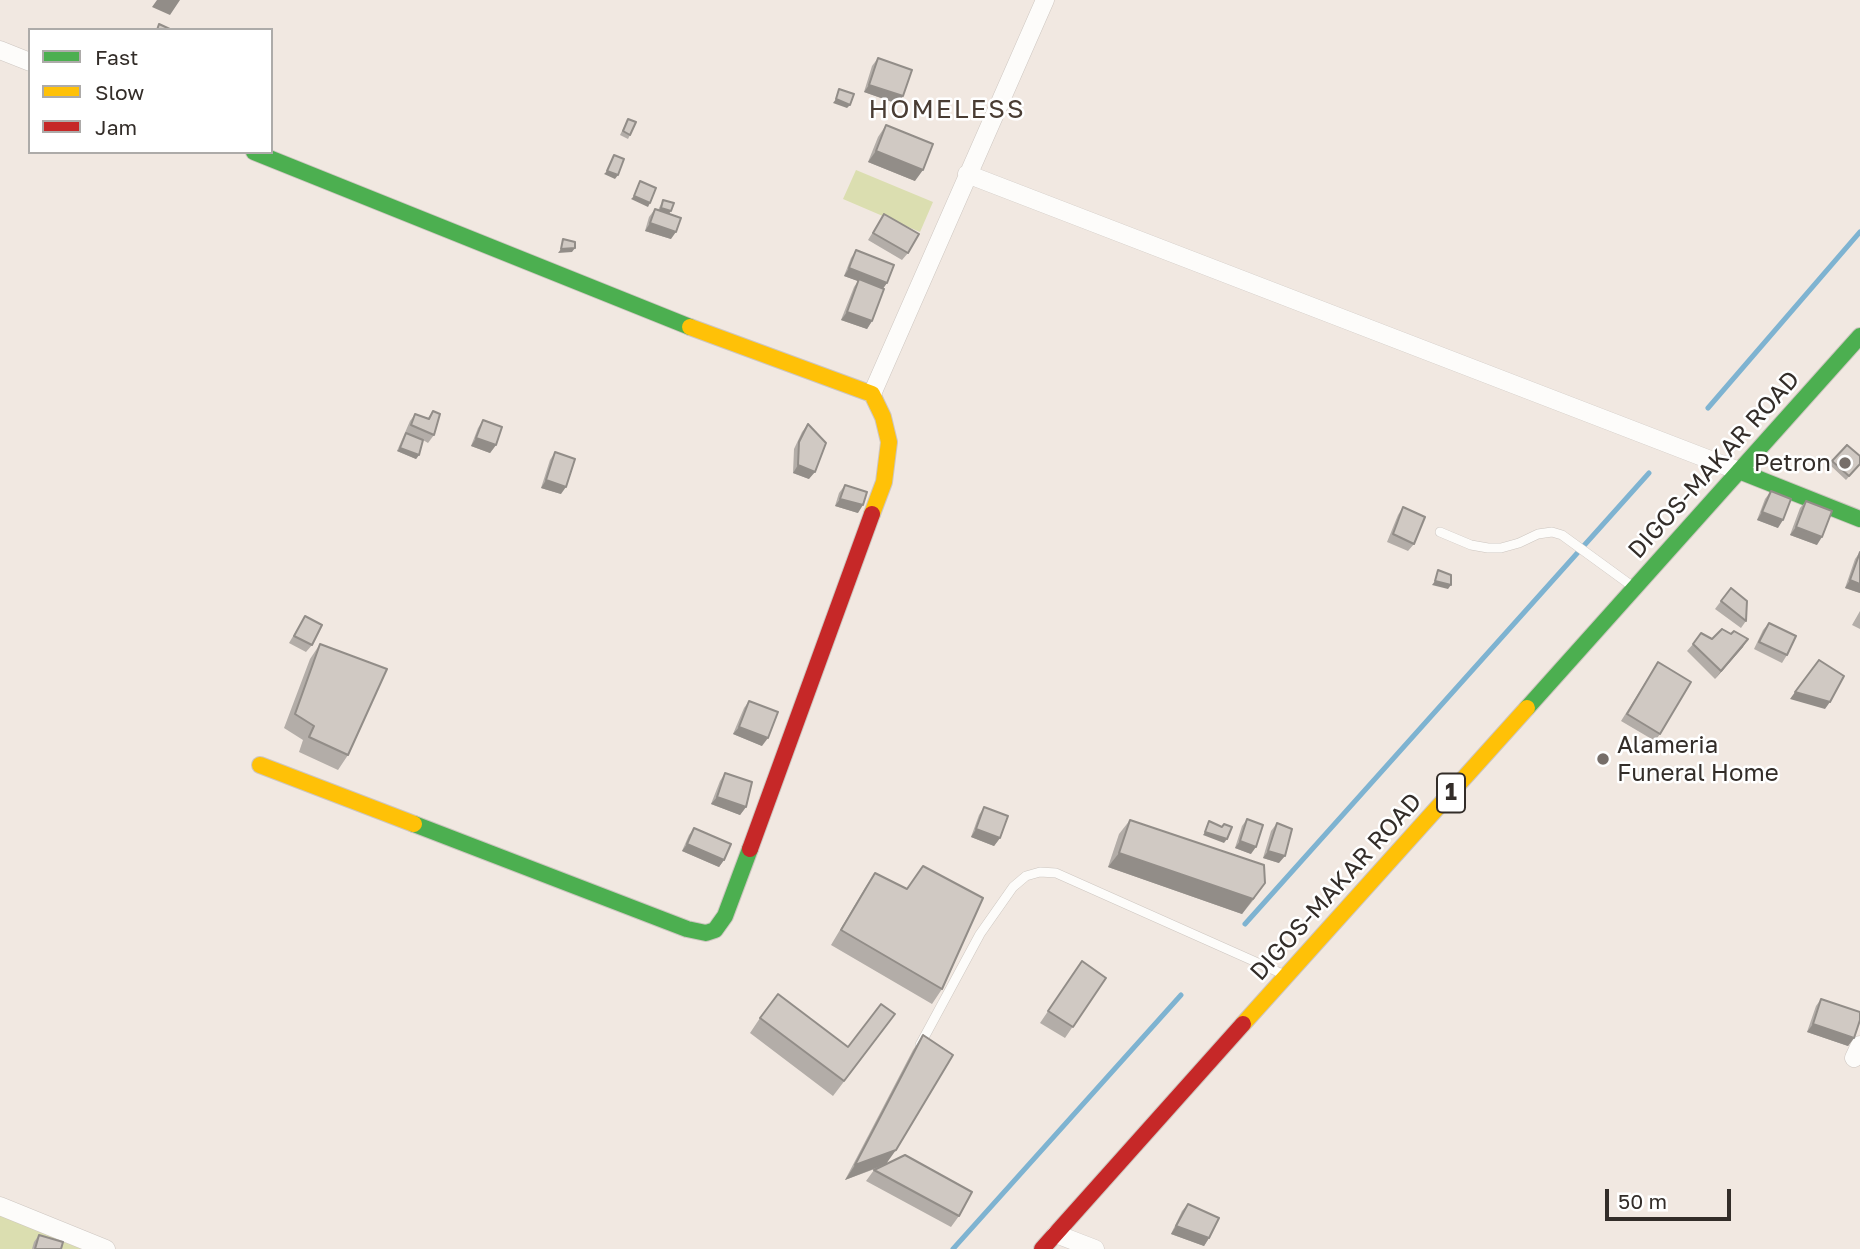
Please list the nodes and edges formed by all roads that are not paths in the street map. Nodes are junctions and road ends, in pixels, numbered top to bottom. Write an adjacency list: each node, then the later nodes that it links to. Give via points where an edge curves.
1 (1045, 0): 5 (street)
2 (0, 50): 3 (street)
3 (28, 61)
4 (259, 154): 7 (street, via 695,329)
5 (967, 174): 7 (street); 8 (street)
6 (1860, 337): 8 (street, DIGOS-MAKAR ROAD / 1)
7 (872, 394): 12 (street, via 889,442 884,482 725,916 715,930 687,929)
8 (1739, 471): 9 (street); 11 (street, DIGOS-MAKAR ROAD / 1)
9 (1860, 519)
10 (1440, 532): 11 (lane, via 1488,548 1552,532)
11 (1634, 588): 13 (street, DIGOS-MAKAR ROAD / 1)
12 (260, 765)
13 (1287, 976): 14 (lane, via 1056,873 1040,872 1013,887 980,934); 16 (street, DIGOS-MAKAR ROAD / 1)
14 (920, 1045)
15 (0, 1206): 17 (street)
16 (1056, 1234): 18 (street, DIGOS-MAKAR ROAD / 1); 19 (street)
17 (106, 1249)
18 (1042, 1249)
19 (1095, 1249)

